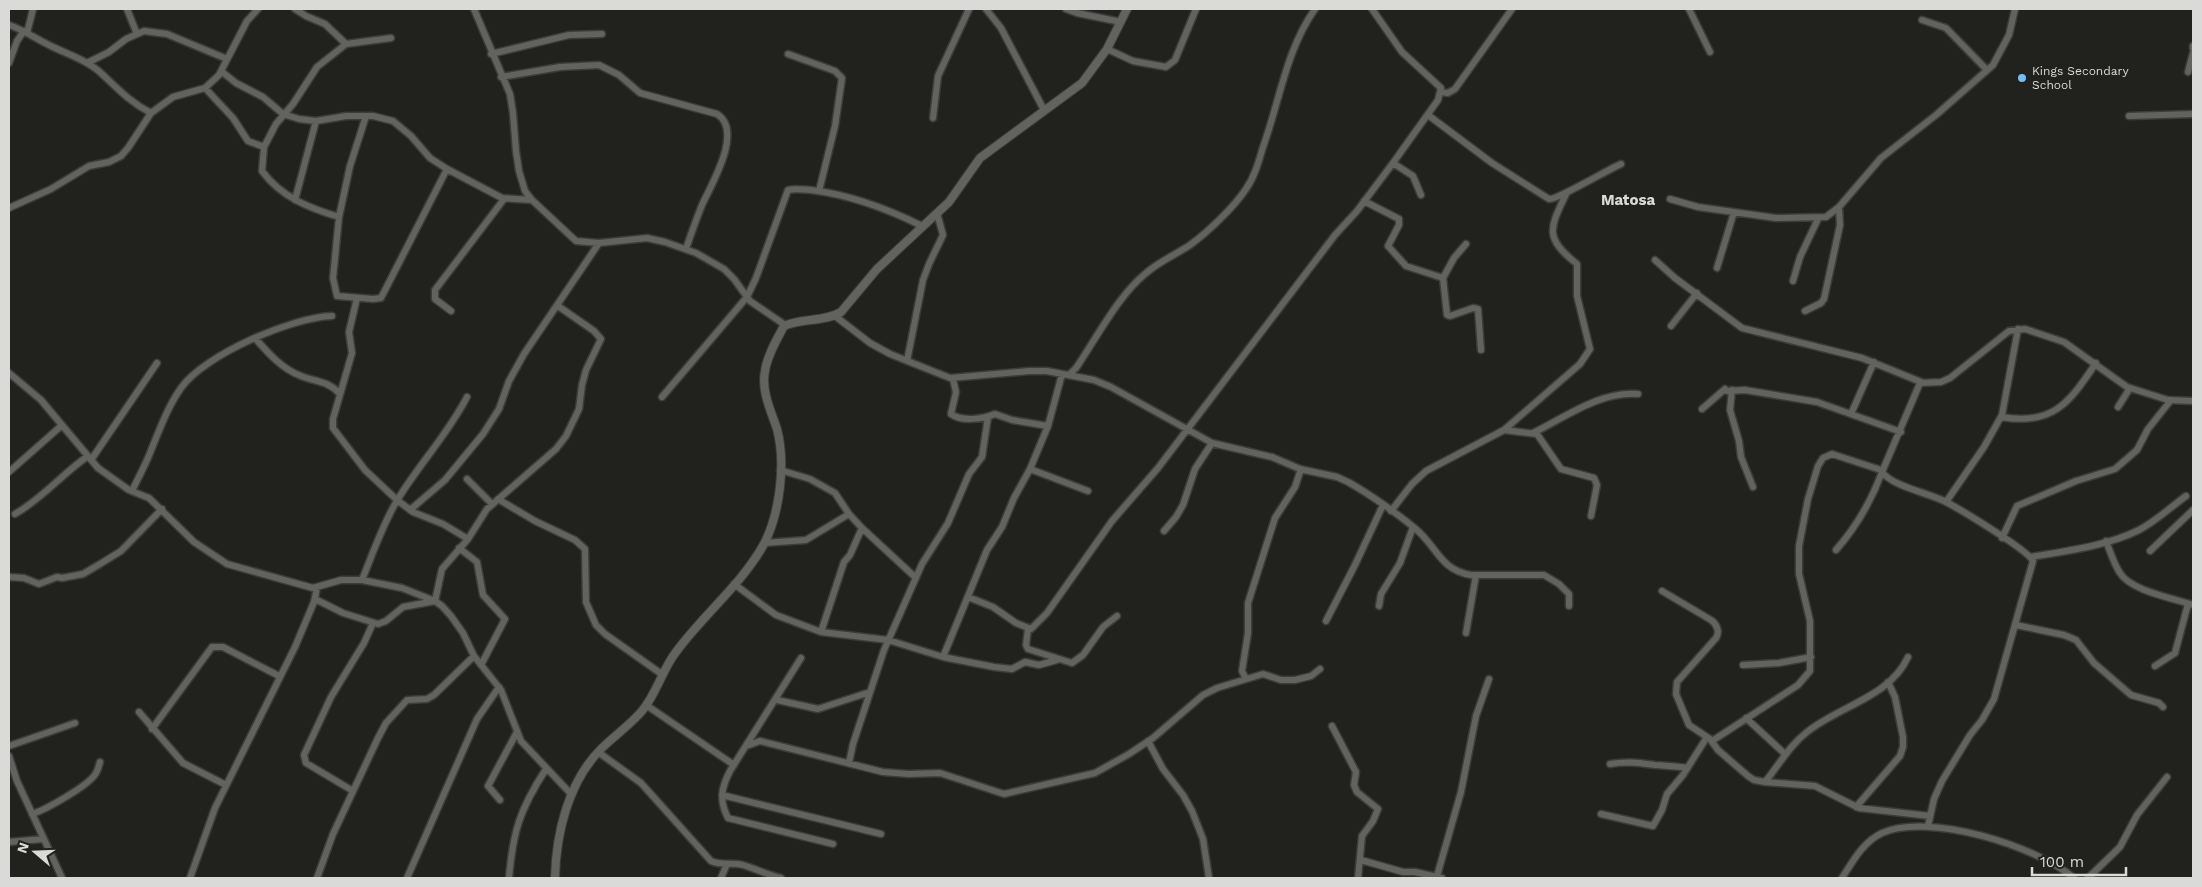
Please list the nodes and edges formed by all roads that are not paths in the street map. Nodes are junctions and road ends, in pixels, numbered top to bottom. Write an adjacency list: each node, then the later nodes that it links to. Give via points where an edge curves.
1 (33, 9): 19 (street)
2 (127, 9): 20 (street)
3 (258, 9): 29 (street, via 247,21)
4 (295, 9): 23 (street, via 325,24)
5 (474, 9): 27 (street)
6 (969, 9): 45 (street, via 938,76)
7 (986, 9): 38 (street, via 1001,28)
8 (1066, 9): 17 (street)
9 (1127, 9): 17 (street)
10 (1196, 9): 24 (street, via 1175,60 1166,67 1133,61)
11 (1315, 9): 92 (street, via 1291,53 1272,122 1246,190 1191,244 1137,281)
12 (1372, 9): 37 (street, via 1402,52 1438,84)
13 (1512, 9): 37 (street, via 1455,89)
14 (1689, 9): 25 (street)
15 (2015, 9): 32 (street, via 2009,35 1997,59)
16 (1922, 20): 32 (street, via 1946,28)
17 (1121, 22): 24 (street)
18 (9, 25): 19 (street)
19 (26, 32): 30 (street, via 17,41); 31 (street)
20 (137, 34): 29 (street, via 144,31 167,34); 31 (street)
21 (602, 34): 27 (street, via 569,35)
22 (391, 38): 23 (street)
23 (346, 44): 40 (street, via 317,67)
24 (1107, 49): 38 (street, via 1076,89)
25 (1710, 52)
26 (2193, 53): 34 (street)
27 (492, 54): 35 (street)
28 (788, 54): 51 (street, via 835,71 842,78 835,126)
29 (227, 59): 33 (street)
30 (9, 63)
31 (87, 63): 39 (street, via 102,73 125,97)
32 (1987, 70): 59 (street, via 1881,158)
33 (221, 71): 36 (street); 40 (street, via 263,97)
34 (2188, 72)
35 (502, 77): 57 (street, via 514,113 519,171); 68 (street, via 560,67 600,65 640,93 722,118 727,133 723,160 700,208)
36 (205, 88): 39 (street, via 173,97); 47 (street, via 233,118 248,141)
37 (1441, 92): 42 (street)
38 (1044, 110): 62 (street, via 980,158 950,202)
39 (150, 113): 60 (street, via 120,156 110,162 89,166 44,193)
40 (283, 114): 46 (street); 47 (street)
41 (2193, 114): 44 (street)
42 (1428, 115): 48 (street); 52 (street, via 1546,198 1554,199)
43 (366, 116): 46 (street); 50 (street, via 382,116 395,122 430,158); 63 (street, via 350,166)
44 (2129, 116)
45 (933, 118)
46 (316, 121): 56 (street)
47 (264, 147): 56 (street, via 262,170 278,188)
48 (1393, 163): 53 (street, via 1413,176); 58 (street)
49 (1621, 164): 52 (street)
50 (447, 169): 54 (street); 75 (street, via 381,298)
51 (819, 191): 65 (street, via 875,204); 74 (street, via 790,189 786,192)
52 (1567, 192): 111 (street, via 1552,233 1563,253 1577,264 1578,296 1590,351 1580,364)
53 (1421, 195)
54 (504, 199): 57 (street); 77 (street, via 435,290 435,299)
55 (1670, 199): 61 (street)
56 (295, 200): 63 (street)
57 (532, 200): 66 (street, via 572,240)
58 (1364, 202): 71 (street, via 1399,219 1388,246 1406,266); 110 (street, via 1335,235)
59 (1838, 207): 64 (street); 78 (street, via 1840,225 1824,298)
60 (9, 208)
61 (1734, 212): 64 (street); 70 (street)
62 (937, 213): 65 (street); 86 (street, via 943,235 923,280)
63 (339, 217): 75 (street, via 334,288 338,296)
64 (1818, 219): 72 (street)
65 (922, 226): 80 (street)
66 (599, 243): 68 (street, via 647,238); 76 (street)
67 (1466, 244): 71 (street)
68 (686, 249): 74 (street, via 724,269)
69 (1656, 260): 73 (street)
70 (1717, 268)
71 (1443, 278): 85 (street, via 1447,315 1478,308)
72 (1793, 281)
73 (1697, 293): 82 (street); 87 (street, via 1742,328)
74 (747, 297): 81 (street); 100 (street)
75 (357, 298): 97 (street, via 349,332 352,353)
76 (558, 306): 127 (street, via 589,327 600,339 583,378 579,409 560,446); 131 (street, via 516,368 499,410 483,434 445,480)
77 (451, 311)
78 (1805, 311)
79 (332, 316): 84 (street, via 301,321)
80 (834, 316): 81 (street); 86 (street, via 870,343)
81 (785, 325): 118 (street, via 764,377 779,438)
82 (1671, 326)
83 (2018, 329): 89 (street, via 2059,340); 94 (street, via 2004,335 1950,378 1936,383); 107 (street)
84 (255, 338): 97 (street, via 294,373 329,384); 123 (street, via 216,357 182,387 165,416)
85 (1481, 350)
86 (907, 360): 93 (street)
87 (1874, 362): 94 (street); 105 (street)
88 (157, 363): 115 (street)
89 (2096, 363): 95 (street); 107 (street, via 2067,402 2057,410 2020,420)
90 (9, 373): 108 (street, via 41,400)
91 (1062, 374): 92 (street); 93 (street, via 1029,371); 109 (street)
92 (1069, 375): 110 (street, via 1111,387)
93 (953, 379): 106 (street, via 956,392 952,414 963,419)
94 (1921, 382): 112 (street)
95 (2130, 388): 101 (street); 103 (street)
96 (1732, 390): 104 (street, via 1725,389); 105 (street, via 1817,402); 122 (street, via 1730,411 1741,457)
97 (340, 394): 126 (street, via 333,419 334,432 365,470)
98 (1638, 394): 113 (street, via 1622,393 1603,398)
99 (467, 397): 126 (street, via 450,427)
100 (662, 397)
101 (2171, 400): 102 (street); 140 (street, via 2150,426 2137,450 2122,464 2017,506)
102 (2193, 401)
103 (2118, 406)
104 (1702, 409)
105 (1851, 414): 112 (street)
106 (988, 417): 109 (street, via 995,414); 150 (street, via 982,457 969,474 948,523)
107 (2001, 417): 128 (street)
108 (61, 426): 115 (street); 120 (street)
109 (1048, 426): 116 (street)
110 (1187, 430): 114 (street); 165 (street, via 1112,521 1047,613 1035,627)
111 (1504, 430): 113 (street); 133 (street, via 1426,471)
112 (1900, 432): 119 (street)
113 (1533, 433): 136 (street, via 1539,436 1563,471 1594,478 1597,485)
114 (1212, 442): 117 (street, via 1281,460); 139 (street, via 1195,469 1183,505)
115 (89, 458): 123 (street); 134 (street, via 76,464 32,505)
116 (1030, 469): 124 (street); 155 (street, via 987,550)
117 (1301, 469): 129 (street, via 1344,480); 181 (street, via 1294,489 1276,515 1248,603 1248,633 1242,673)
118 (780, 470): 135 (street, via 810,479 831,490 838,495); 143 (street, via 774,519)
119 (1882, 471): 128 (street, via 1891,480); 145 (street, via 1864,513); 171 (street, via 1832,454 1823,458 1818,466 1798,553 1800,580 1810,621)
120 (9, 472)
121 (467, 479): 127 (street)
122 (1753, 487)
123 (132, 491): 130 (street, via 149,498)
124 (1088, 491)
125 (2186, 496): 142 (street, via 2139,530)
126 (397, 500): 131 (street); 151 (street)
127 (495, 501): 141 (street); 179 (street, via 575,540 585,549 586,602 596,625)
128 (1946, 502): 140 (street)
129 (1382, 505): 133 (street); 162 (street)
130 (162, 509): 149 (street, via 121,551 83,574 57,577 39,584); 153 (street, via 194,542 227,564)
131 (410, 510): 141 (street)
132 (2193, 510): 146 (street)
133 (1391, 512): 137 (street)
134 (15, 514)
135 (849, 514): 138 (street); 143 (street, via 806,540)
136 (1591, 516)
137 (1413, 527): 148 (street, via 1446,564 1459,572); 159 (street, via 1400,563 1381,594)
138 (862, 528): 150 (street); 166 (street, via 844,562)
139 (1164, 531)
140 (2002, 538): 147 (street)
141 (468, 539): 144 (street)
142 (2106, 540): 147 (street); 158 (street, via 2118,571 2126,580 2139,588)
143 (764, 543): 152 (street)
144 (459, 548): 157 (street, via 442,571); 175 (street, via 478,562 483,595 505,621)
145 (1836, 550)
146 (2150, 551)
147 (2030, 557): 164 (street, via 2033,566)
148 (1476, 575): 160 (street, via 1547,576 1570,594); 167 (street)
149 (9, 577)
150 (916, 578): 168 (street)
151 (362, 580): 153 (street, via 337,581); 157 (street, via 402,588)
152 (734, 584): 166 (street, via 776,615); 179 (street, via 697,624)
153 (317, 588): 156 (street)
154 (1662, 590): 195 (street, via 1716,626 1716,638 1675,688 1690,725)
155 (968, 597): 165 (street, via 993,607); 170 (street)
156 (315, 599): 163 (street); 180 (street)
157 (435, 601): 163 (street, via 405,606 383,622); 169 (street, via 451,616)
158 (2191, 605): 177 (street, via 2175,653)
159 (1380, 606)
160 (1569, 606)
161 (1117, 616): 174 (street, via 1103,627 1078,660 1070,663)
162 (1326, 621)
163 (373, 623): 211 (street, via 331,697 304,756 306,763)
164 (2016, 625): 188 (street, via 2076,640 2094,663 2131,695); 218 (street, via 1991,704 1942,782)
165 (1028, 629): 174 (street, via 1027,648)
166 (822, 632): 168 (street)
167 (1466, 633)
168 (888, 640): 170 (street); 185 (street)
169 (474, 656): 175 (street); 211 (street, via 434,695 410,700 400,707 383,728)
170 (942, 657): 174 (street, via 1012,669 1025,662 1038,665)
171 (1811, 657): 176 (street); 190 (street, via 1810,671 1804,681)
172 (1908, 657): 183 (street, via 1900,672)
173 (801, 658): 186 (street)
174 (1057, 660)
175 (481, 665): 184 (street)
176 (1743, 665)
177 (2155, 666)
178 (1320, 669): 181 (street, via 1311,676 1295,680 1281,680 1264,674)
179 (663, 675): 187 (street)
180 (279, 676): 193 (street, via 223,647 212,647); 210 (street)
181 (1246, 678): 196 (street, via 1210,691)
182 (1489, 680): 226 (street, via 1476,716)
183 (1888, 682): 200 (street, via 1812,727); 215 (street, via 1895,697 1903,747 1900,756)
184 (499, 687): 194 (street); 230 (street, via 478,719)
185 (870, 692): 186 (street, via 818,709); 203 (street)
186 (777, 700): 197 (street)
187 (646, 705): 199 (street); 205 (street)
188 (2163, 707)
189 (138, 712): 193 (street)
190 (1746, 718): 195 (street); 200 (street)
191 (75, 723): 198 (street)
192 (1332, 726): 224 (street, via 1356,772 1354,785 1357,792 1378,809 1362,836)
193 (152, 729): 210 (street, via 186,766)
194 (517, 732): 207 (street); 214 (street, via 488,786)
195 (1709, 739): 206 (street); 209 (street, via 1750,778)
196 (1148, 741): 203 (street, via 1095,773 1004,794 940,773 897,773); 235 (street, via 1192,811 1203,839)
197 (748, 744): 203 (street, via 760,741); 205 (street)
198 (9, 746)
199 (598, 752): 212 (street); 225 (street, via 641,783 711,861)
200 (1785, 754): 209 (street)
201 (9, 756): 216 (street, via 12,771)
202 (100, 762): 216 (street, via 96,774 89,781 51,806)
203 (849, 764)
204 (1610, 764): 206 (street, via 1634,761)
205 (734, 765): 213 (street, via 722,787)
206 (1687, 768): 217 (street, via 1667,794 1653,826)
207 (546, 769): 212 (street); 231 (street, via 533,788 512,840)
208 (2168, 777): 239 (street, via 2137,815 2120,847)
209 (1765, 782): 215 (street, via 1815,786)
210 (226, 785): 228 (street)
211 (353, 791): 229 (street)
212 (572, 795): 232 (street, via 556,848)
213 (722, 795): 220 (street); 223 (street, via 728,818)
214 (500, 800)
215 (1856, 807): 218 (street)
216 (32, 814): 221 (street)
217 (1601, 814)
218 (1930, 816): 219 (street)
219 (1928, 826): 237 (street, via 1902,828 1878,835 1862,848); 238 (street, via 2013,845 2041,856)
220 (881, 834)
221 (43, 839): 222 (street); 227 (street)
222 (9, 842)
223 (833, 844)
224 (1361, 860): 226 (street, via 1404,872); 236 (street)
225 (727, 864): 233 (street); 234 (street, via 742,865)
226 (1440, 877)
227 (62, 878)
228 (190, 878)
229 (317, 878)
230 (407, 878)
231 (509, 878)
232 (555, 878)
233 (721, 878)
234 (781, 878)
235 (1209, 878)
236 (1358, 878)
237 (1842, 878)
238 (2073, 878)
239 (2088, 878)

